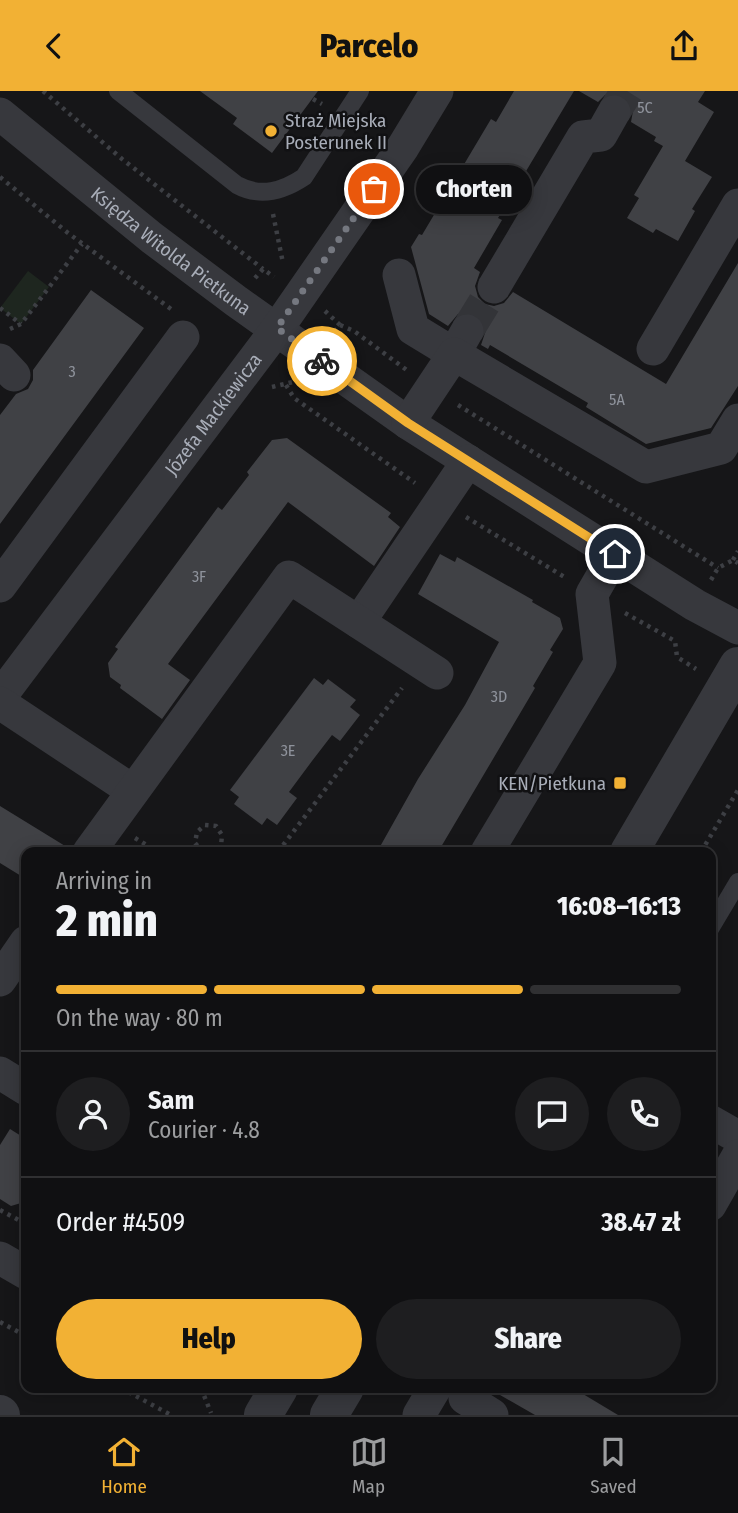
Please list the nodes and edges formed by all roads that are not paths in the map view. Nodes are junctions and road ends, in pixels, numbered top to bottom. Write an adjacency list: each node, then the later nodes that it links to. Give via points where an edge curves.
1 (118, 91): 2 (lane, via 237,185 258,193 291,186 304,177)
2 (360, 91)
3 (437, 91): 10 (street, Józefa Mackiewicza)
4 (614, 112): 8 (street, via 601,135 583,137)
5 (0, 114): 10 (street, Księdza Witolda Pietkuna, via 152,238)
6 (738, 205): 12 (street)
7 (399, 275): 11 (street, via 413,329)
8 (494, 287)
9 (181, 326): 17 (street)
10 (277, 328): 14 (street, Księdza Witolda Pietkuna); 22 (street, Józefa Mackiewicza)
11 (460, 342): 13 (street, via 646,467 721,448); 14 (street)
12 (653, 349)
13 (738, 420)
14 (408, 423): 15 (street, Księdza Witolda Pietkuna)
15 (468, 461): 16 (street, Księdza Witolda Pietkuna); 18 (street)
16 (615, 554): 19 (street, Księdza Witolda Pietkuna); 26 (street, via 592,594 600,663)
17 (0, 586)
18 (359, 622): 20 (street); 24 (street, via 289,577)
19 (738, 628)
20 (429, 667)
21 (732, 677): 27 (street)
22 (0, 697)
23 (0, 703): 24 (street)
24 (132, 791): 25 (street)
25 (93, 847)
26 (490, 847)
27 (631, 847)
28 (738, 882): 29 (lane)
29 (716, 919)
30 (21, 948): 31 (street)
31 (0, 980)
32 (0, 1073): 33 (street)
33 (21, 1086)
34 (716, 1124): 35 (street)
35 (738, 1137)
36 (738, 1156): 37 (street)
37 (716, 1194)
38 (0, 1258): 39 (street)
39 (21, 1270)
40 (276, 1393): 43 (street)
41 (342, 1393): 44 (street)
42 (464, 1400): 45 (street)
43 (263, 1415)
44 (329, 1415)
45 (419, 1415)

